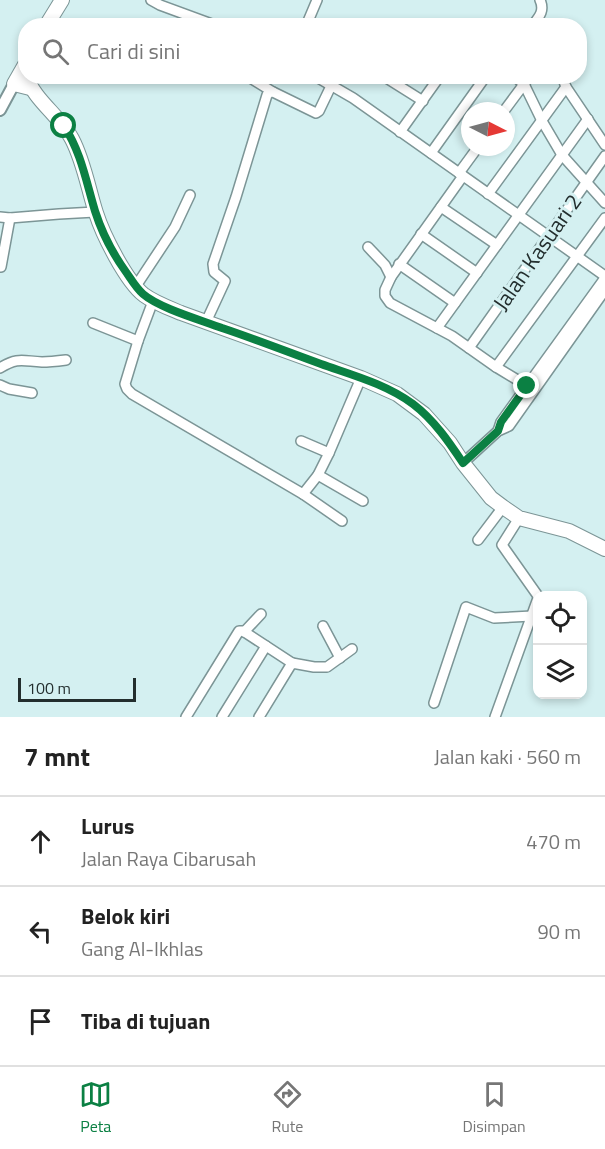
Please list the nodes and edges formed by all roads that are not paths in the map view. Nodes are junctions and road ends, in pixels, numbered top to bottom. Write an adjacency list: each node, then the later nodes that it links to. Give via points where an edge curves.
1 (62, 0): 5 (main road)
2 (151, 0): 6 (street)
3 (317, 0): 7 (street)
4 (540, 0): 8 (street, via 542,10)
5 (51, 18)
6 (196, 18)
7 (309, 18)
8 (537, 18)
9 (19, 84): 24 (street)
10 (30, 84): 39 (main road, via 71,136)
11 (259, 84): 21 (street)
12 (328, 84): 19 (street)
13 (396, 84): 22 (street)
14 (435, 84): 22 (street)
15 (480, 84): 29 (street)
16 (524, 84): 23 (street)
17 (528, 84): 26 (street)
18 (565, 84): 20 (street)
19 (331, 86): 21 (street, via 316,113); 27 (street)
20 (566, 87): 25 (street); 26 (street)
21 (273, 93): 58 (street, via 267,95 213,264 214,272 225,281)
22 (423, 101): 27 (street)
23 (511, 102)
24 (0, 111)
25 (588, 119): 28 (street); 30 (street)
26 (542, 121): 30 (street); 35 (street)
27 (400, 132): 29 (street)
28 (605, 145)
29 (431, 153): 33 (street)
30 (562, 154): 34 (street); 40 (street)
31 (473, 156): 33 (street)
32 (605, 156): 34 (street, Jalan Kasuari 2)
33 (461, 175): 35 (street); 38 (street)
34 (586, 182): 37 (street); 44 (street, Jalan Kasuari 2)
35 (488, 194): 40 (street)
36 (190, 195): 53 (street, via 175,227)
37 (605, 203)
38 (441, 207): 43 (street); 45 (street)
39 (95, 212): 41 (street); 53 (main road, via 115,255)
40 (519, 215): 44 (street); 45 (street)
41 (5, 218): 49 (street)
42 (605, 218): 47 (street)
43 (421, 234): 48 (street); 50 (street)
44 (548, 236): 47 (street); 61 (street, Jalan Kasuari 2)
45 (497, 245): 50 (street)
46 (368, 247): 51 (street)
47 (577, 256): 52 (street); 63 (street)
48 (399, 264): 51 (street); 56 (street)
49 (1, 267)
50 (477, 273): 56 (street)
51 (391, 277): 59 (street, via 385,290 390,303)
52 (605, 277): 67 (street)
53 (136, 286): 55 (main road)
54 (605, 290): 67 (street)
55 (153, 300): 58 (main road); 60 (street)
56 (455, 303): 59 (street)
57 (93, 322): 60 (street)
58 (206, 322): 65 (main road)
59 (437, 328): 61 (street)
60 (138, 341): 73 (street, via 125,384 127,389)
61 (469, 348): 63 (street)
62 (66, 360): 64 (street, via 15,360)
63 (496, 367): 67 (street)
64 (0, 368)
65 (362, 378): 70 (street); 71 (main road, via 413,405 436,427)
66 (0, 385): 68 (street)
67 (531, 388): 71 (street, via 509,426)
68 (32, 393)
69 (301, 441): 70 (street)
70 (329, 453): 72 (street)
71 (463, 463): 75 (main road)
72 (318, 475): 73 (street); 74 (street)
73 (303, 494): 77 (street)
74 (363, 501)
75 (502, 507): 76 (main road); 78 (street)
76 (519, 518): 79 (main road, via 569,531); 80 (street, via 502,545)
77 (342, 521)
78 (478, 540)
79 (605, 549)
80 (533, 591)
81 (533, 612): 83 (street)
82 (261, 614): 85 (street)
83 (532, 616): 90 (street, via 494,618 466,607); 94 (street)
84 (324, 626): 88 (street)
85 (244, 632): 86 (street); 91 (street, via 237,633)
86 (266, 646): 89 (street); 92 (street)
87 (352, 649): 88 (street)
88 (340, 658): 89 (street, via 327,667)
89 (292, 663): 93 (street)
90 (434, 703)
91 (186, 717)
92 (222, 717)
93 (259, 717)
94 (495, 717)

